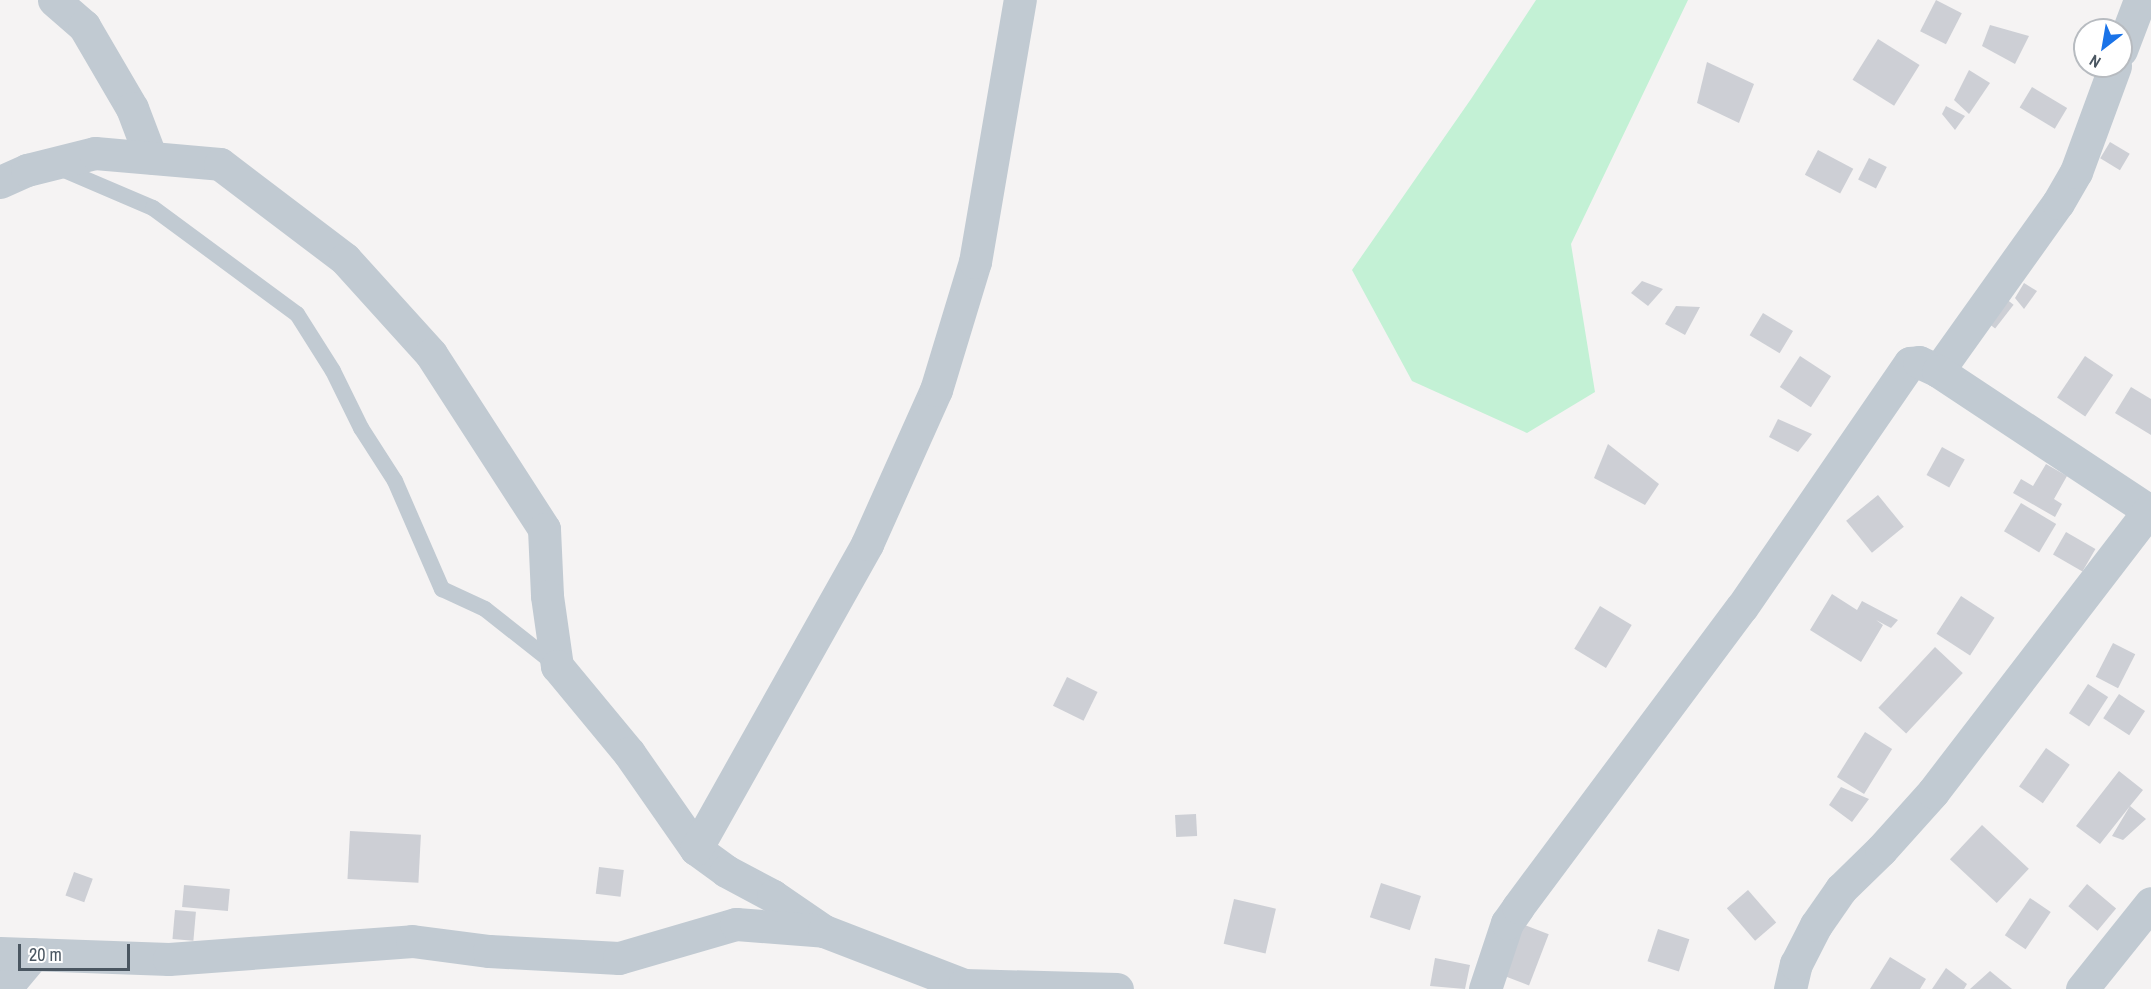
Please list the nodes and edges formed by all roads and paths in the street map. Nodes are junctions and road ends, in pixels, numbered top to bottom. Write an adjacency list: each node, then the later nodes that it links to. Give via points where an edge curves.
1 (54, 0): 6 (street, via 84,26 132,108)
2 (1020, 0): 12 (street, via 975,262 936,390 867,544)
3 (2140, 0): 4 (street)
4 (2133, 18)
5 (2111, 78): 9 (street, via 2076,172 2064,193)
6 (151, 158): 7 (street, via 95,153); 11 (street, via 220,164 345,260 431,354 544,529 547,596)
7 (50, 164): 8 (street); 11 (lane, via 153,208 297,314 333,371 361,428 396,481 442,589 485,609)
8 (0, 182)
9 (1938, 371): 10 (street); 19 (street, via 1913,361 1903,370 1742,607 1507,923)
10 (2150, 512): 20 (street, via 1933,792 1841,889 1796,964)
11 (557, 666): 12 (street, via 629,753)
12 (696, 849): 14 (street)
13 (2151, 903): 21 (street)
14 (824, 931): 16 (street, via 736,924 619,958 489,951 412,941 169,959); 18 (street, via 964,985)
15 (0, 953): 16 (street)
16 (34, 954): 17 (street)
17 (0, 987)
18 (1117, 989)
19 (1485, 989)
20 (1790, 989)
21 (2082, 989)

